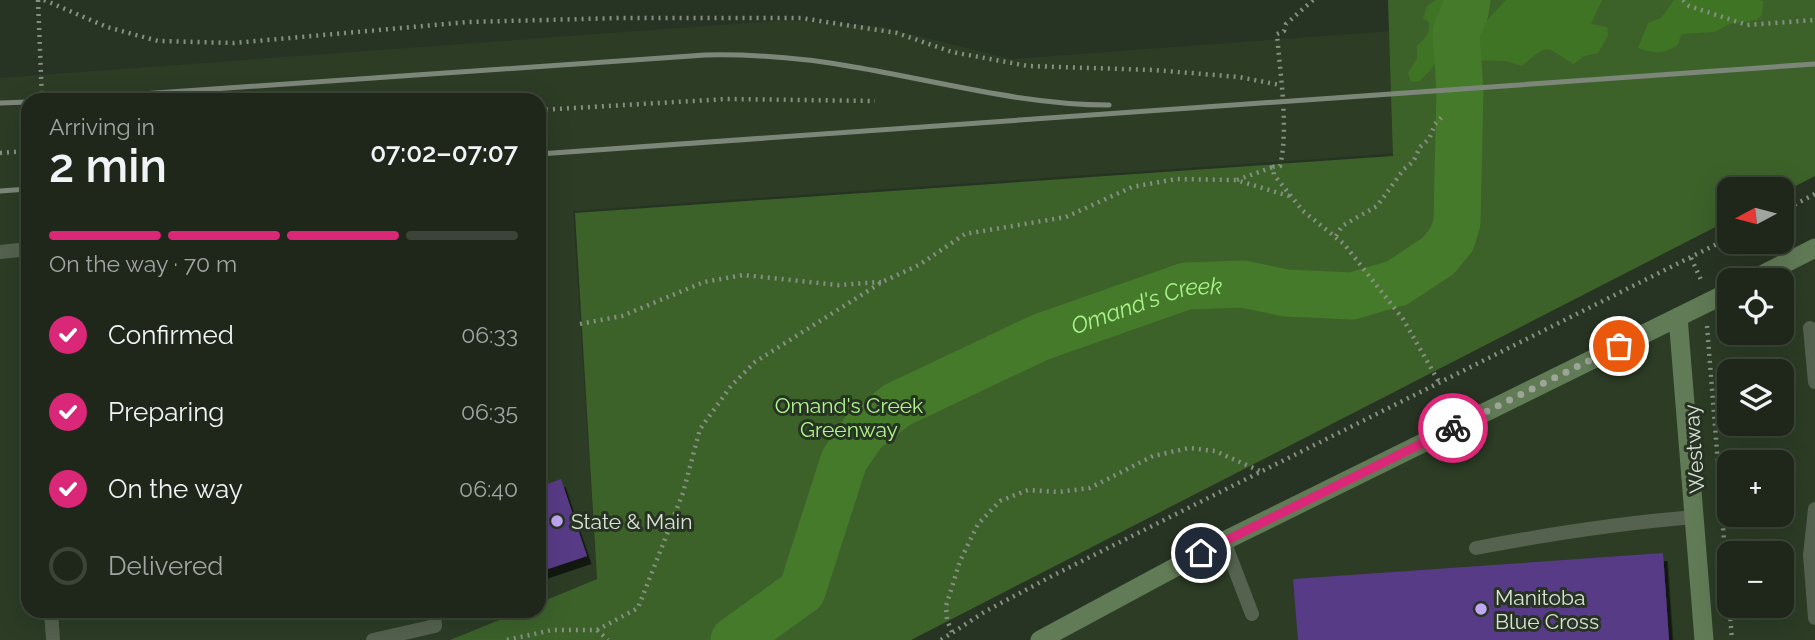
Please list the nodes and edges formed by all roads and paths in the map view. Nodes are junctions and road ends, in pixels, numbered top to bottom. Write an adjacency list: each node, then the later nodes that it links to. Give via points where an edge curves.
1 (38, 0): 7 (path)
2 (44, 0): 6 (path, via 107,27 158,41 234,43 468,22 801,18 897,33 952,51 1028,66 1239,76)
3 (1313, 0): 6 (path, via 1278,34)
4 (1682, 0): 5 (path, via 1747,25)
5 (1815, 20)
6 (1280, 85): 13 (path, via 1283,155 1280,166)
7 (42, 93)
8 (875, 101): 9 (path, via 727,99)
9 (546, 110)
10 (1442, 117): 18 (path, via 1377,206 1342,226)
11 (21, 152): 12 (path)
12 (0, 153)
13 (1273, 167): 14 (path); 16 (path)
14 (1236, 180): 16 (path); 25 (path, via 1176,179 1132,187 1066,217 965,234 919,265)
15 (1815, 194): 17 (path)
16 (1289, 196): 18 (path)
17 (1794, 205)
18 (1336, 236): 31 (path, via 1403,319)
19 (1717, 244): 23 (path)
20 (1815, 248): 24 (main road)
21 (21, 250): 22 (lane)
22 (0, 252)
23 (1691, 258): 27 (path, Westway); 31 (path)
24 (1776, 268)
25 (882, 282): 29 (path, via 838,285 743,275 704,282 622,316); 42 (path, via 755,362 731,386 700,429 683,493 638,608)
26 (1717, 298): 27 (main road)
27 (1705, 304): 28 (main road); 51 (path, Westway)
28 (1678, 317): 35 (main road, Westway); 36 (main road)
29 (580, 324)
30 (1810, 328): 32 (lane)
31 (1439, 382): 33 (path)
32 (1815, 382)
33 (1260, 471): 43 (path); 43 (path, via 1215,451 1189,447 1153,456 1090,488 1028,490 1000,501 978,524 960,561 946,606)
34 (1815, 509): 41 (lane, via 1810,555)
35 (1695, 517): 37 (lane, via 1633,521); 50 (main road, Westway)
36 (1224, 541): 38 (lane); 49 (main road)
37 (1476, 548)
38 (1252, 614)
39 (51, 618): 44 (lane)
40 (434, 618): 45 (lane, via 435,626)
41 (1815, 618)
42 (597, 630): 46 (path, via 552,630); 47 (path)
43 (952, 632): 48 (path)
44 (53, 640)
45 (373, 640)
46 (508, 640)
47 (608, 640)
48 (941, 640)
49 (1040, 640)
50 (1704, 640)
51 (1732, 640)

